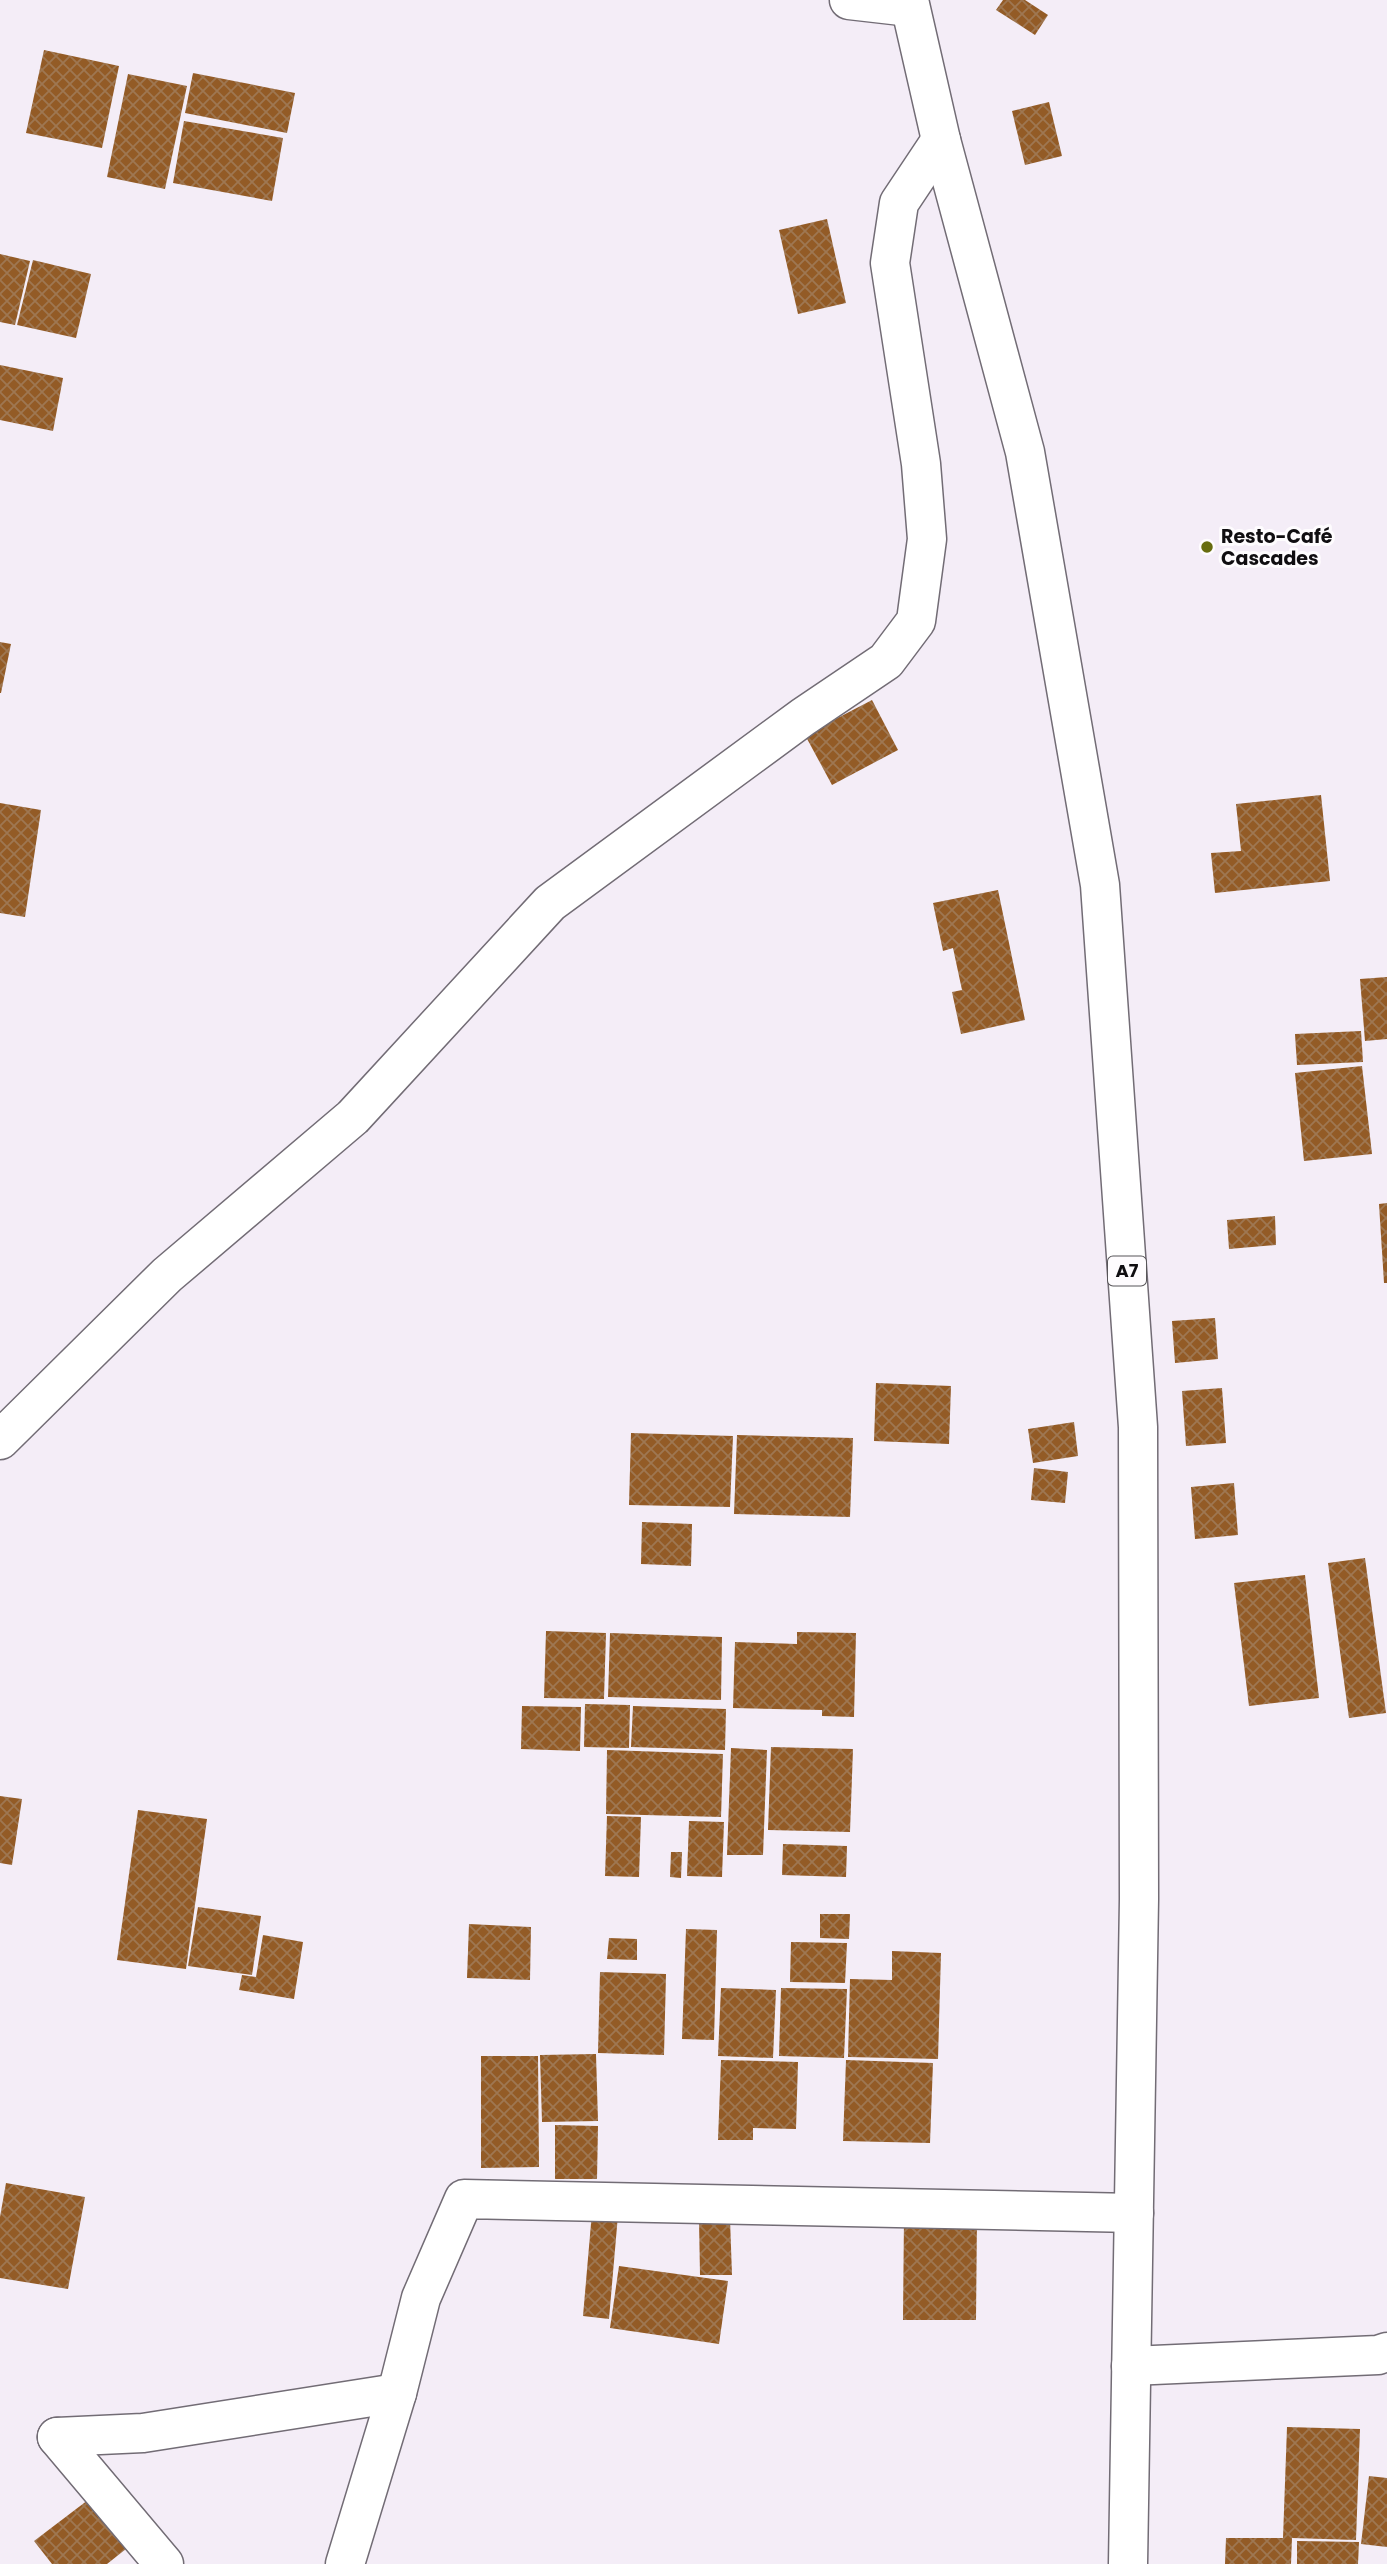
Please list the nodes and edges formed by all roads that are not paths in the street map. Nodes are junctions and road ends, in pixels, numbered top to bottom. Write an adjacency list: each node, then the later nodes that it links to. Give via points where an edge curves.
1 (849, 0): 2 (street)
2 (914, 2): 3 (street, A7)
3 (941, 139): 4 (street, via 899,203 890,263 921,464 927,539 916,621 887,661 803,717 550,903 353,1117 167,1275); 5 (street, A7, via 1025,452 1100,885 1138,1427)
4 (0, 1440)
5 (1134, 2213): 7 (street, A7); 8 (street, via 464,2199 421,2298)
6 (1387, 2352): 7 (street)
7 (1131, 2366): 11 (street, A7)
8 (397, 2393): 9 (street, via 143,2432 57,2437); 10 (street)
9 (164, 2564)
10 (345, 2564)
11 (1128, 2564)

